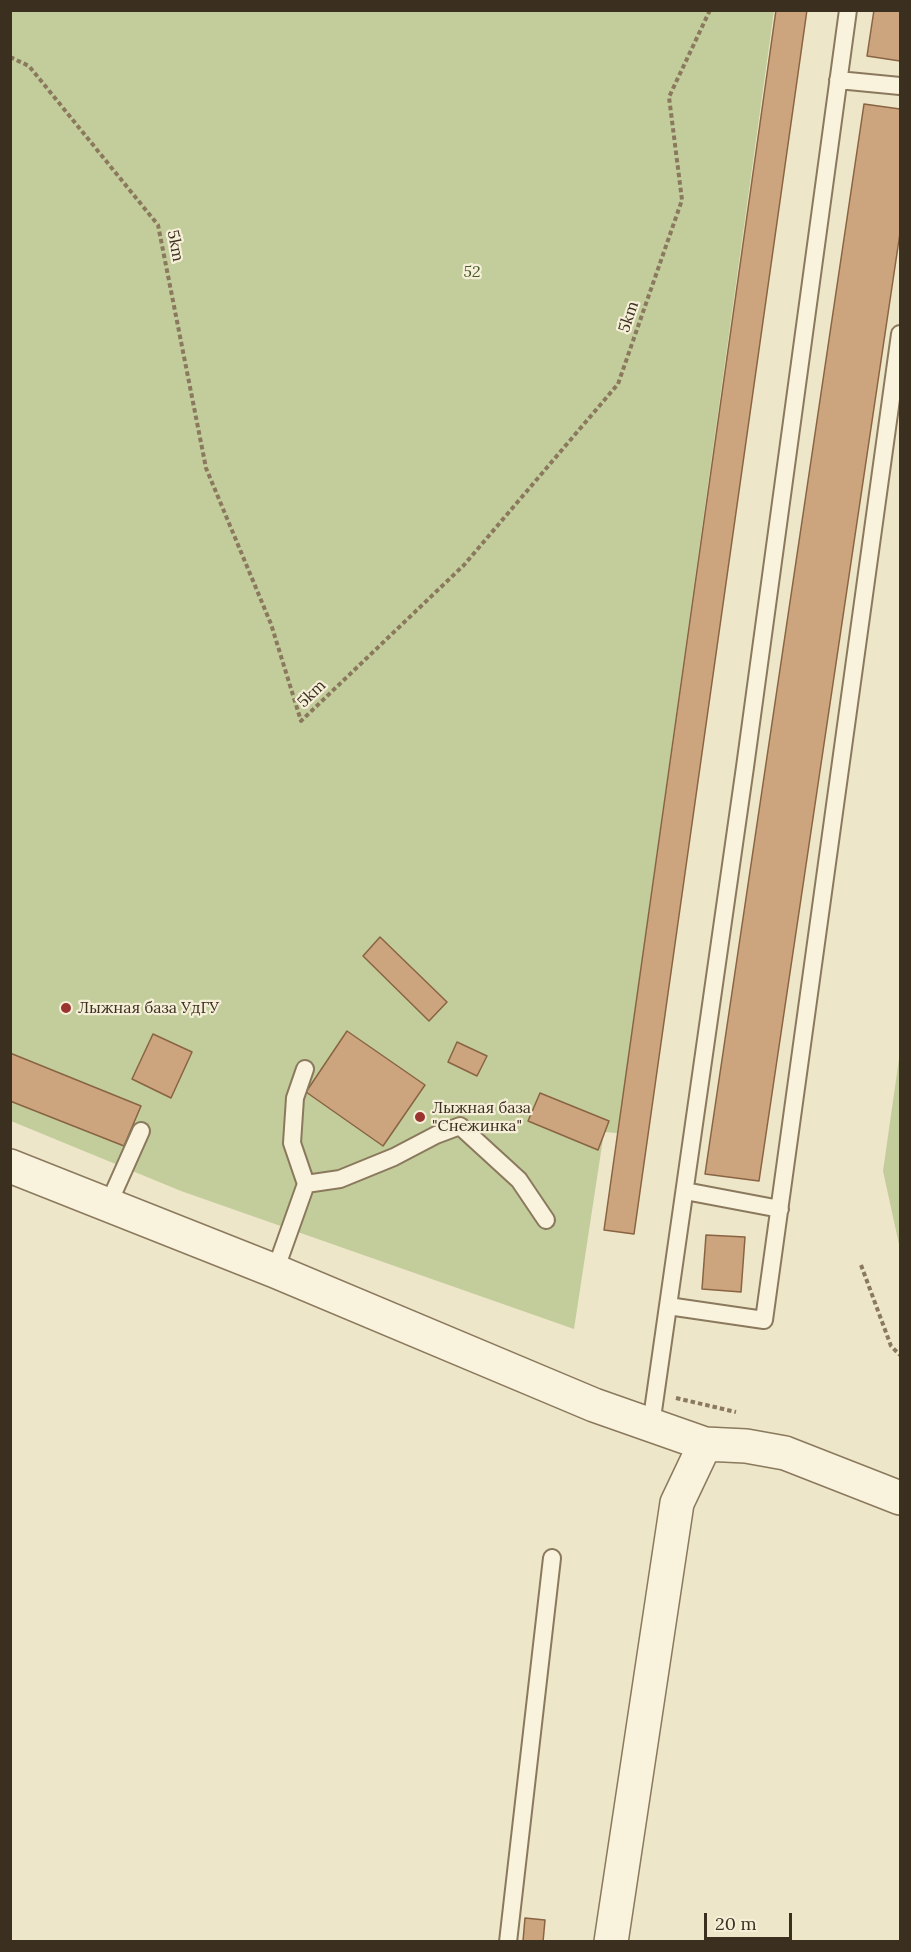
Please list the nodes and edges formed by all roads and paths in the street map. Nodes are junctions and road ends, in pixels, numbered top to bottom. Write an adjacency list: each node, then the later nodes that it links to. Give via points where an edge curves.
1 (710, 10): 3 (path, 5km, via 669,97 682,200 618,384 464,565 301,721 271,624 206,468 158,225 29,66)
2 (848, 10): 4 (lane)
3 (10, 57)
4 (838, 80): 5 (lane); 11 (lane)
5 (900, 86)
6 (900, 334): 13 (lane)
7 (305, 1069): 10 (lane, via 295,1098 292,1143)
8 (141, 1131): 12 (lane)
9 (10, 1166): 12 (street)
10 (306, 1184): 14 (lane, via 340,1179 460,1126 519,1180); 16 (lane)
11 (685, 1191): 13 (lane); 17 (lane)
12 (108, 1205): 16 (street)
13 (780, 1209): 17 (lane, via 764,1320)
14 (546, 1220)
15 (861, 1265): 18 (path, via 891,1346)
16 (275, 1271): 19 (street, via 594,1405)
17 (668, 1306): 19 (lane)
18 (900, 1355)
19 (651, 1425): 20 (street)
20 (705, 1444): 21 (street, via 746,1446 785,1454); 24 (street, via 677,1503)
21 (900, 1498)
22 (552, 1558): 23 (lane)
23 (507, 1941)
24 (611, 1941)

